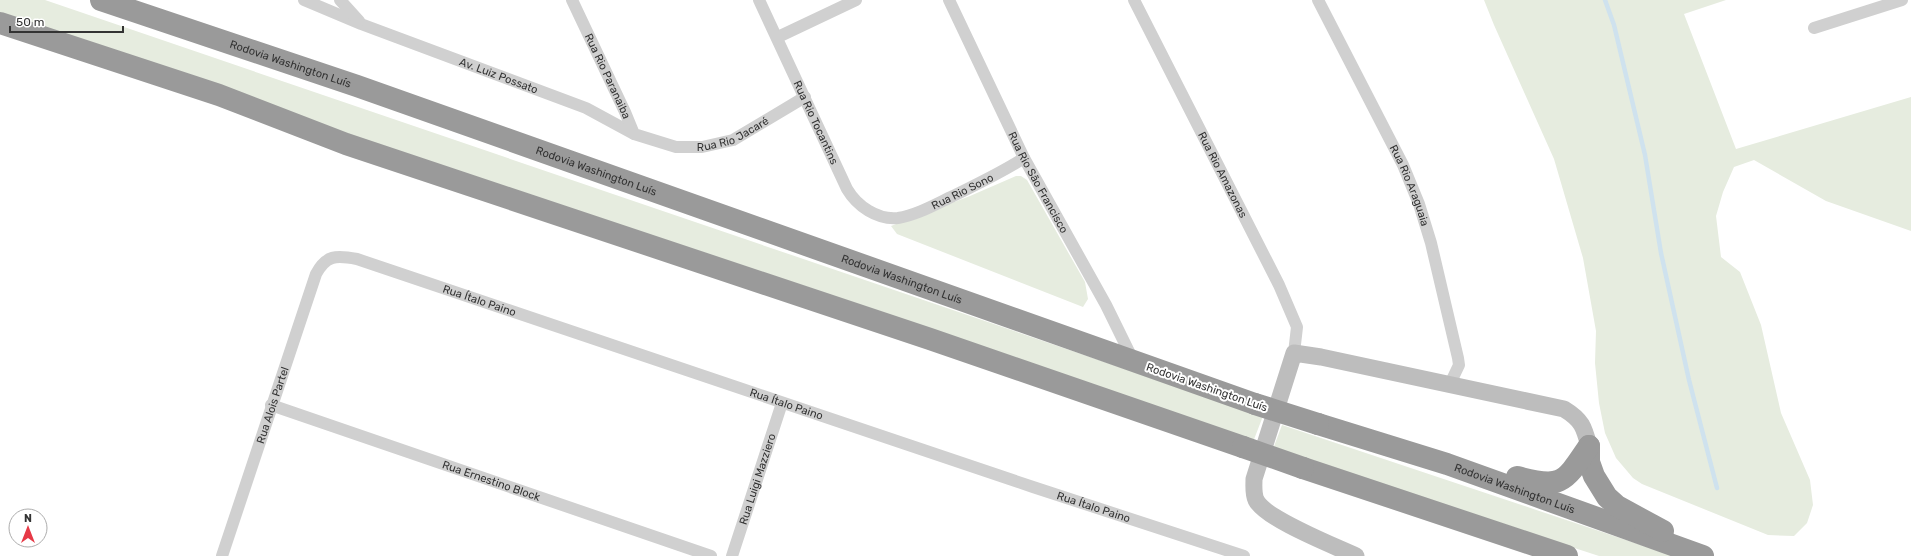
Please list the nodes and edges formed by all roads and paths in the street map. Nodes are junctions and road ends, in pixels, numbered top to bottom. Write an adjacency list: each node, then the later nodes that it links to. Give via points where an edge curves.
1 (101, 0): 21 (highway, Rodovia Washington Luís, via 379,94)
2 (304, 0): 12 (street, Av. Luiz Possato)
3 (340, 0): 12 (street)
4 (572, 0): 16 (street, Rua Rio Paranaiba)
5 (759, 0): 14 (street, Rua Rio Tocantins)
6 (856, 0): 14 (street)
7 (949, 0): 17 (street, Rua Rio São Francisco)
8 (1134, 0): 20 (street, Rua Rio Amazonas, via 1279,285 1297,327)
9 (1318, 0): 22 (street, Rua Rio Araguaia, via 1403,165 1420,204 1458,358 1459,365)
10 (1902, 0): 13 (street)
11 (0, 23): 27 (highway, bridge, via 219,95 346,144 930,339)
12 (361, 24): 16 (street, Av. Luiz Possato, via 586,108)
13 (1814, 28)
14 (778, 37): 15 (street, Rua Rio Tocantins)
15 (805, 97): 16 (street, Rua Rio Jacaré, via 733,140 696,147 676,147); 18 (street, Rua Rio Tocantins, via 854,200 874,213)
16 (634, 134)
17 (1024, 158): 18 (street, Rua Rio Sono, via 935,204); 21 (street, Rua Rio São Francisco, via 1106,305)
18 (897, 218)
19 (328, 258): 23 (street, Rua Ítalo Paino, via 343,256 357,259); 24 (street, Rua Alois Partel, via 316,274)
20 (1294, 353): 22 (street); 32 (street, via 1254,479 1256,501 1269,514)
21 (1134, 362): 26 (highway, Rodovia Washington Luís, bridge, via 1255,404)
22 (1450, 384): 25 (street, via 1564,409 1584,425)
23 (782, 403): 28 (street, Rua Ítalo Paino); 31 (street, Rua Luigi Mazziero)
24 (271, 405): 29 (street, Rua Alois Partel); 30 (street, Rua Ernestino Block)
25 (1589, 446): 26 (highway, via 1574,470 1564,480 1550,484 1537,483 1493,470); 35 (highway, via 1589,462 1607,497 1617,506)
26 (1446, 464): 35 (highway, Rodovia Washington Luís)
27 (1432, 512): 33 (highway, via 1511,544); 34 (highway)
28 (1240, 555)
29 (222, 556)
30 (711, 556)
31 (732, 556)
32 (1356, 556)
33 (1530, 556)
34 (1567, 556)
35 (1704, 556)

